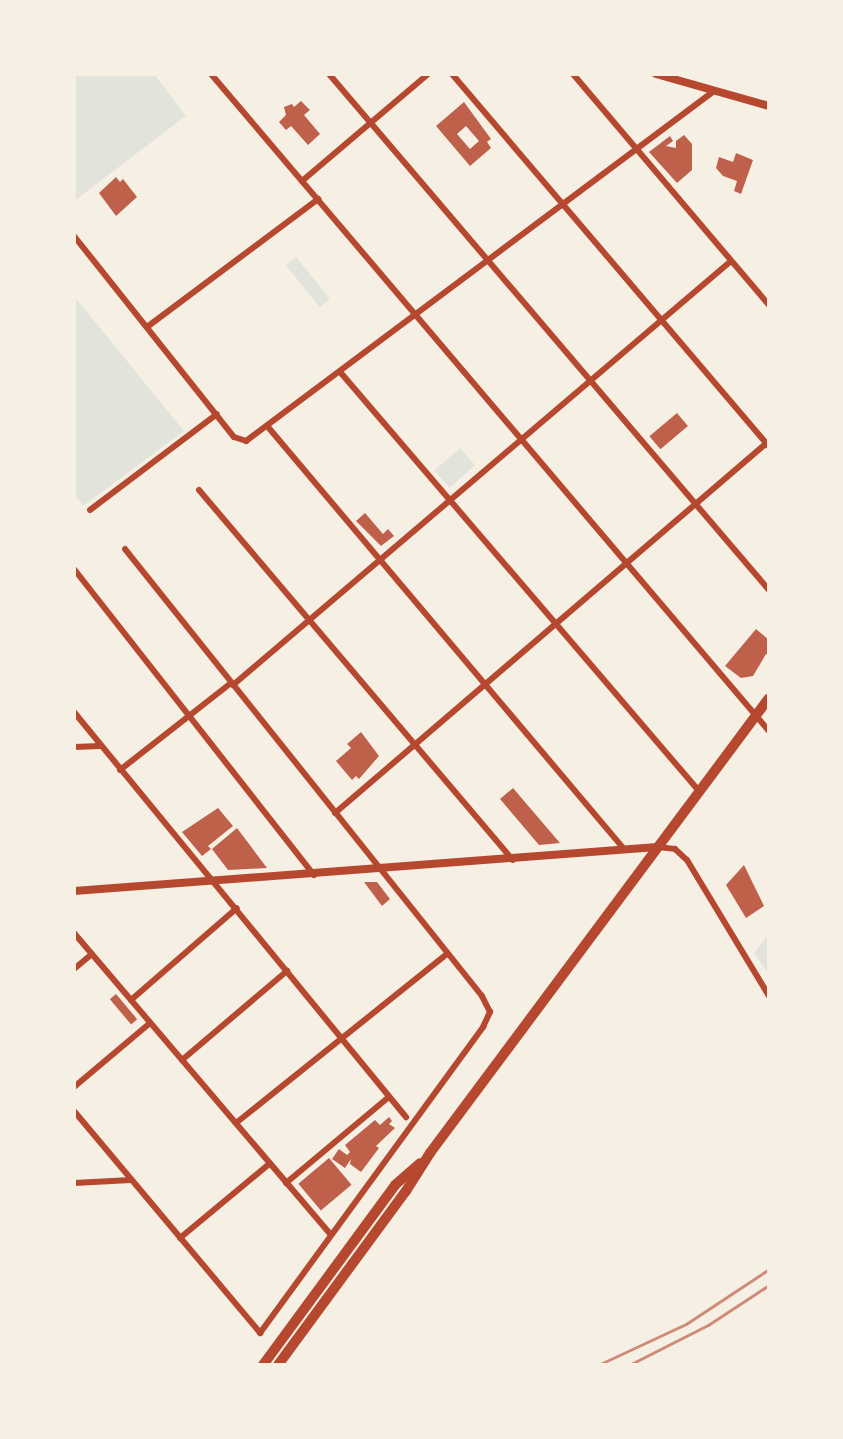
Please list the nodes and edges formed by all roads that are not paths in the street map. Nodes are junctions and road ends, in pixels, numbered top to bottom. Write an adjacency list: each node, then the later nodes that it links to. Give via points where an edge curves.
1 (211, 74): 11 (street)
2 (329, 74): 9 (street)
3 (428, 74): 9 (street)
4 (452, 74): 13 (street)
5 (573, 74): 10 (street)
6 (656, 74): 7 (street)
7 (714, 91): 8 (street); 10 (street)
8 (769, 106)
9 (371, 123): 11 (street); 15 (street)
10 (636, 149): 13 (street); 16 (street)
11 (302, 181): 12 (street)
12 (318, 199): 18 (street); 20 (street)
13 (563, 204): 15 (street); 19 (street)
14 (74, 236): 20 (street)
15 (489, 261): 18 (street); 22 (street)
16 (731, 261): 17 (street); 19 (street)
17 (769, 305)
18 (415, 317): 21 (street); 25 (street)
19 (661, 320): 22 (street); 26 (street)
20 (147, 327): 23 (street)
21 (341, 373): 24 (street); 28 (street)
22 (590, 381): 25 (street); 29 (street)
23 (217, 414): 24 (street, via 241,441); 30 (street)
24 (268, 427): 32 (street)
25 (519, 440): 28 (street); 33 (street)
26 (768, 444): 29 (street)
27 (199, 490): 36 (street)
28 (451, 501): 32 (street); 37 (street)
29 (695, 504): 33 (street); 35 (street)
30 (90, 510)
31 (125, 549): 38 (street)
32 (381, 561): 36 (street); 39 (street)
33 (624, 564): 37 (street); 43 (street)
34 (74, 569): 42 (street)
35 (769, 590)
36 (310, 620): 38 (street); 45 (street)
37 (555, 624): 39 (street); 49 (street)
38 (232, 684): 42 (street); 50 (street)
39 (484, 684): 45 (street); 52 (street)
40 (769, 698): 43 (main road)
41 (74, 712): 46 (street)
42 (189, 715): 48 (street); 55 (street)
43 (755, 717): 44 (street); 49 (main road)
44 (769, 731)
45 (414, 744): 50 (street); 53 (street)
46 (100, 746): 47 (street); 48 (street)
47 (74, 747)
48 (120, 770): 56 (street)
49 (699, 791): 51 (main road)
50 (335, 813): 54 (street)
51 (657, 847): 52 (street); 64 (street, via 675,849 687,860); 74 (main road)
52 (624, 849): 53 (street)
53 (513, 860): 54 (street)
54 (380, 870): 55 (street); 61 (street)
55 (315, 875): 56 (street)
56 (209, 881): 57 (street); 58 (street)
57 (74, 891)
58 (237, 908): 63 (street); 65 (street)
59 (74, 933): 60 (street)
60 (92, 954): 62 (street); 65 (street)
61 (447, 954): 67 (street); 79 (street, via 487,1003 488,1019)
62 (74, 969)
63 (287, 971): 67 (street); 68 (street)
64 (769, 996)
65 (131, 1000): 66 (street)
66 (150, 1023): 68 (street); 69 (street)
67 (342, 1038): 70 (street); 73 (street)
68 (182, 1060): 73 (street)
69 (74, 1087)
70 (389, 1097): 72 (street); 78 (street)
71 (74, 1111): 76 (street)
72 (406, 1117)
73 (236, 1123): 75 (street)
74 (430, 1153): 81 (main road, via 395,1185); 82 (main road)
75 (269, 1164): 78 (street); 80 (street)
76 (131, 1180): 77 (street); 80 (street)
77 (74, 1183)
78 (286, 1183): 79 (street)
79 (330, 1234): 80 (street, via 260,1333)
80 (180, 1238)
81 (263, 1365)
82 (278, 1365)

